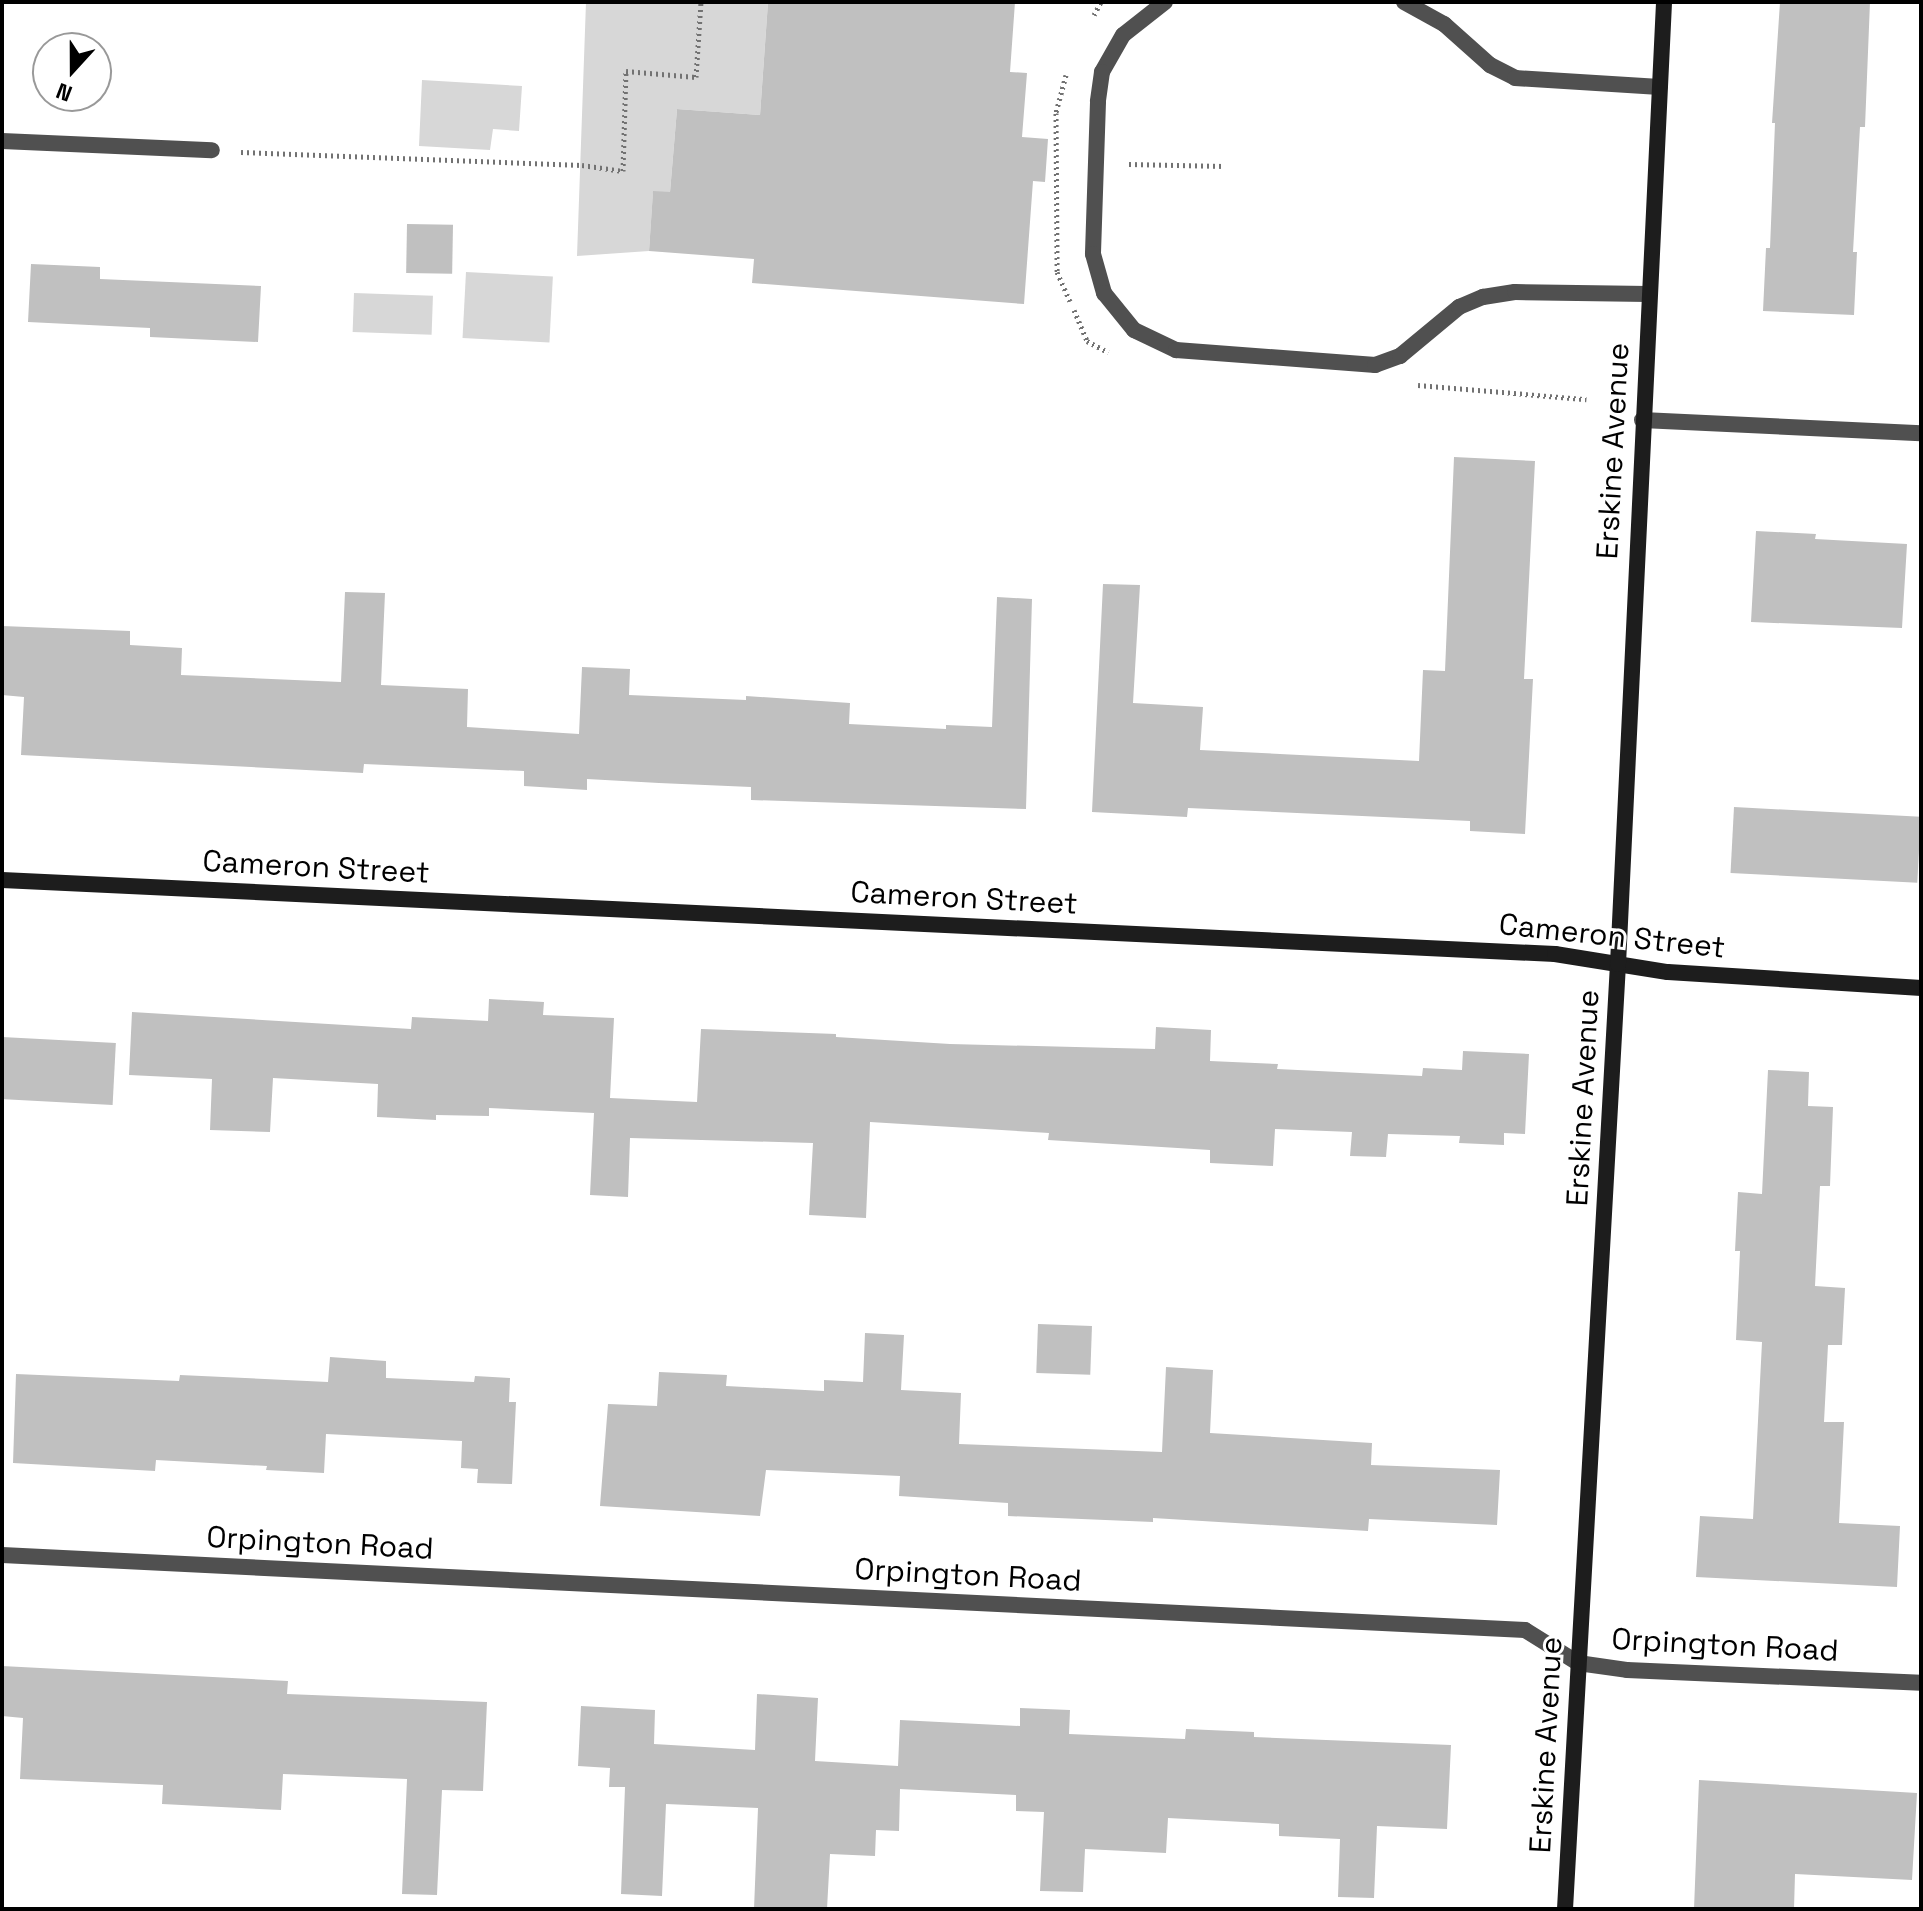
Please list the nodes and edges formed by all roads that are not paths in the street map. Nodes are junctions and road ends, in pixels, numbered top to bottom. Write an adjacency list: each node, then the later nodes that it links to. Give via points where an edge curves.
1 (1165, 2): 7 (street, via 1123,35 1102,72 1093,254 1104,293 1134,330 1176,350 1216,356 1375,365 1400,356 1459,307 1483,297 1515,292)
2 (1404, 2): 4 (street, via 1444,24 1490,65 1515,78)
3 (1664, 2): 4 (street, Erskine Avenue)
4 (1660, 87): 7 (street, Erskine Avenue)
5 (2, 141): 6 (street)
6 (212, 150)
7 (1648, 294): 8 (street, Erskine Avenue)
8 (1642, 420): 9 (street); 11 (street, Erskine Avenue)
9 (1921, 433)
10 (2, 880): 11 (street, Cameron Street, via 1555,954)
11 (1618, 964): 12 (street, Cameron Street, via 1668,972); 14 (street, Erskine Avenue)
12 (1921, 988)
13 (2, 1555): 14 (street, Orpington Road, via 1525,1630)
14 (1578, 1663): 15 (street, Orpington Road, via 1627,1670); 16 (street, Erskine Avenue)
15 (1921, 1683)
16 (1565, 1909)

